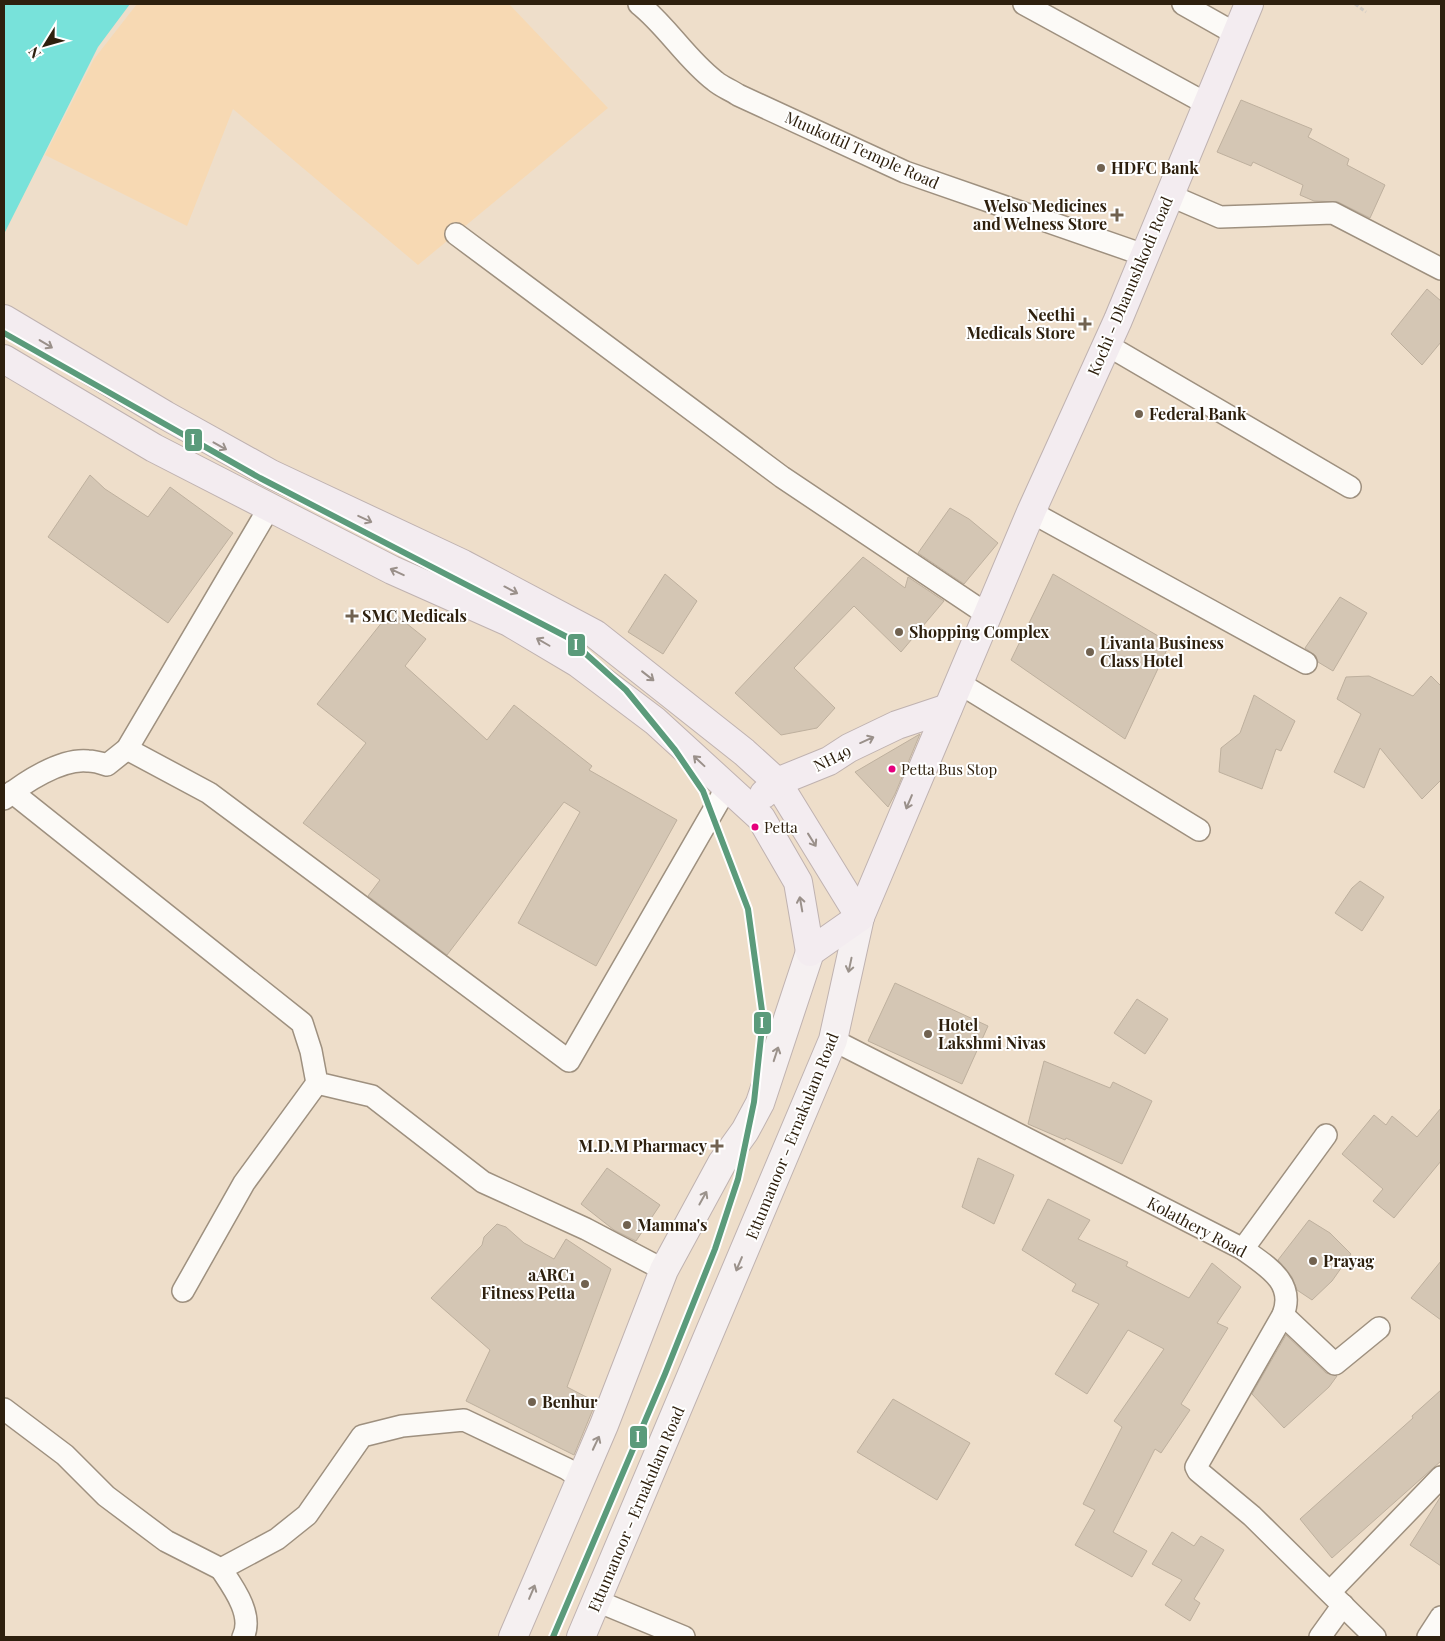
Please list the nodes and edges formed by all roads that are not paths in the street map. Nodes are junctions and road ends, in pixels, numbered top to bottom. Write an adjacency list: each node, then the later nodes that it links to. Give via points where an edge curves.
1 (639, 4): 9 (street, Muukottil Temple Road, via 656,17 708,75 738,95 904,172)
2 (1024, 4): 6 (street)
3 (1183, 4): 5 (street)
4 (1249, 4): 5 (highway, Kochi - Dhanushkodi Road)
5 (1236, 34): 6 (highway, Kochi - Dhanushkodi Road)
6 (1207, 104): 7 (highway, Kochi - Dhanushkodi Road)
7 (1169, 195): 9 (highway, Kochi - Dhanushkodi Road); 10 (street, via 1220,217 1333,213)
8 (456, 234): 19 (street, via 782,477)
9 (1144, 255): 12 (highway, Kochi - Dhanushkodi Road)
10 (1441, 269)
11 (4, 319): 14 (highway, one-way to 14)
12 (1106, 345): 16 (street); 18 (highway, Kochi - Dhanushkodi Road)
13 (4, 359): 15 (highway)
14 (165, 415): 15 (highway); 24 (highway, one-way to 24, via 272,474 463,564 595,634)
15 (154, 448): 17 (highway)
16 (1350, 487)
17 (268, 508): 23 (street); 25 (highway, one-way to 17, via 655,721 578,662 509,622 392,570)
18 (1031, 512): 19 (highway, Kochi - Dhanushkodi Road); 20 (street)
19 (988, 615): 21 (highway, Kochi - Dhanushkodi Road)
20 (1306, 663)
21 (959, 683): 22 (highway, Kochi - Dhanushkodi Road); 28 (street)
22 (948, 708): 24 (highway, NH49 / NH49, one-way to 22, via 829,761 897,725); 29 (highway, Kochi - Dhanushkodi Road, one-way to 29)
23 (127, 749): 25 (street, via 209,793 569,1061); 26 (street, via 107,765 86,760 67,764 23,783)
24 (777, 782): 27 (highway, NH49 / NH49); 29 (highway, one-way to 29)
25 (727, 787): 27 (highway)
26 (8, 796): 32 (street, via 302,1023)
27 (750, 807): 30 (highway, one-way to 27, via 798,882 761,818)
28 (1199, 830)
29 (860, 917): 30 (highway); 31 (main road, Ettumanoor - Ernakulam Road, one-way to 31)
30 (810, 952): 35 (main road, one-way to 30, via 722,1163 760,1103)
31 (834, 1040): 34 (street, Kolathery Road); 44 (main road, Ettumanoor - Ernakulam Road, one-way to 44)
32 (317, 1083): 35 (street, via 372,1096 482,1182 570,1221); 36 (street, via 244,1183)
33 (1326, 1135): 34 (street)
34 (1243, 1249): 37 (street, Kolathery Road, via 1269,1269 1283,1285 1288,1305)
35 (664, 1270): 41 (main road, one-way to 35)
36 (183, 1292)
37 (1283, 1315): 38 (street, via 1335,1364); 43 (street, Kolathery Road, via 1196,1467 1252,1516)
38 (1379, 1328)
39 (4, 1409): 42 (street, via 65,1454 106,1496 166,1541)
40 (1441, 1476): 43 (street)
41 (580, 1478): 42 (street, via 464,1420 402,1426 362,1436 307,1515 277,1539); 47 (main road, one-way to 41)
42 (221, 1569): 46 (street, via 240,1599 247,1630)
43 (1336, 1599): 50 (street); 51 (street, Kolathery Road)
44 (597, 1601): 48 (main road, Ettumanoor - Ernakulam Road); 49 (street)
45 (1441, 1617): 52 (street)
46 (243, 1637)
47 (513, 1637)
48 (582, 1637)
49 (684, 1637)
50 (1320, 1637)
51 (1375, 1637)
52 (1428, 1637)

